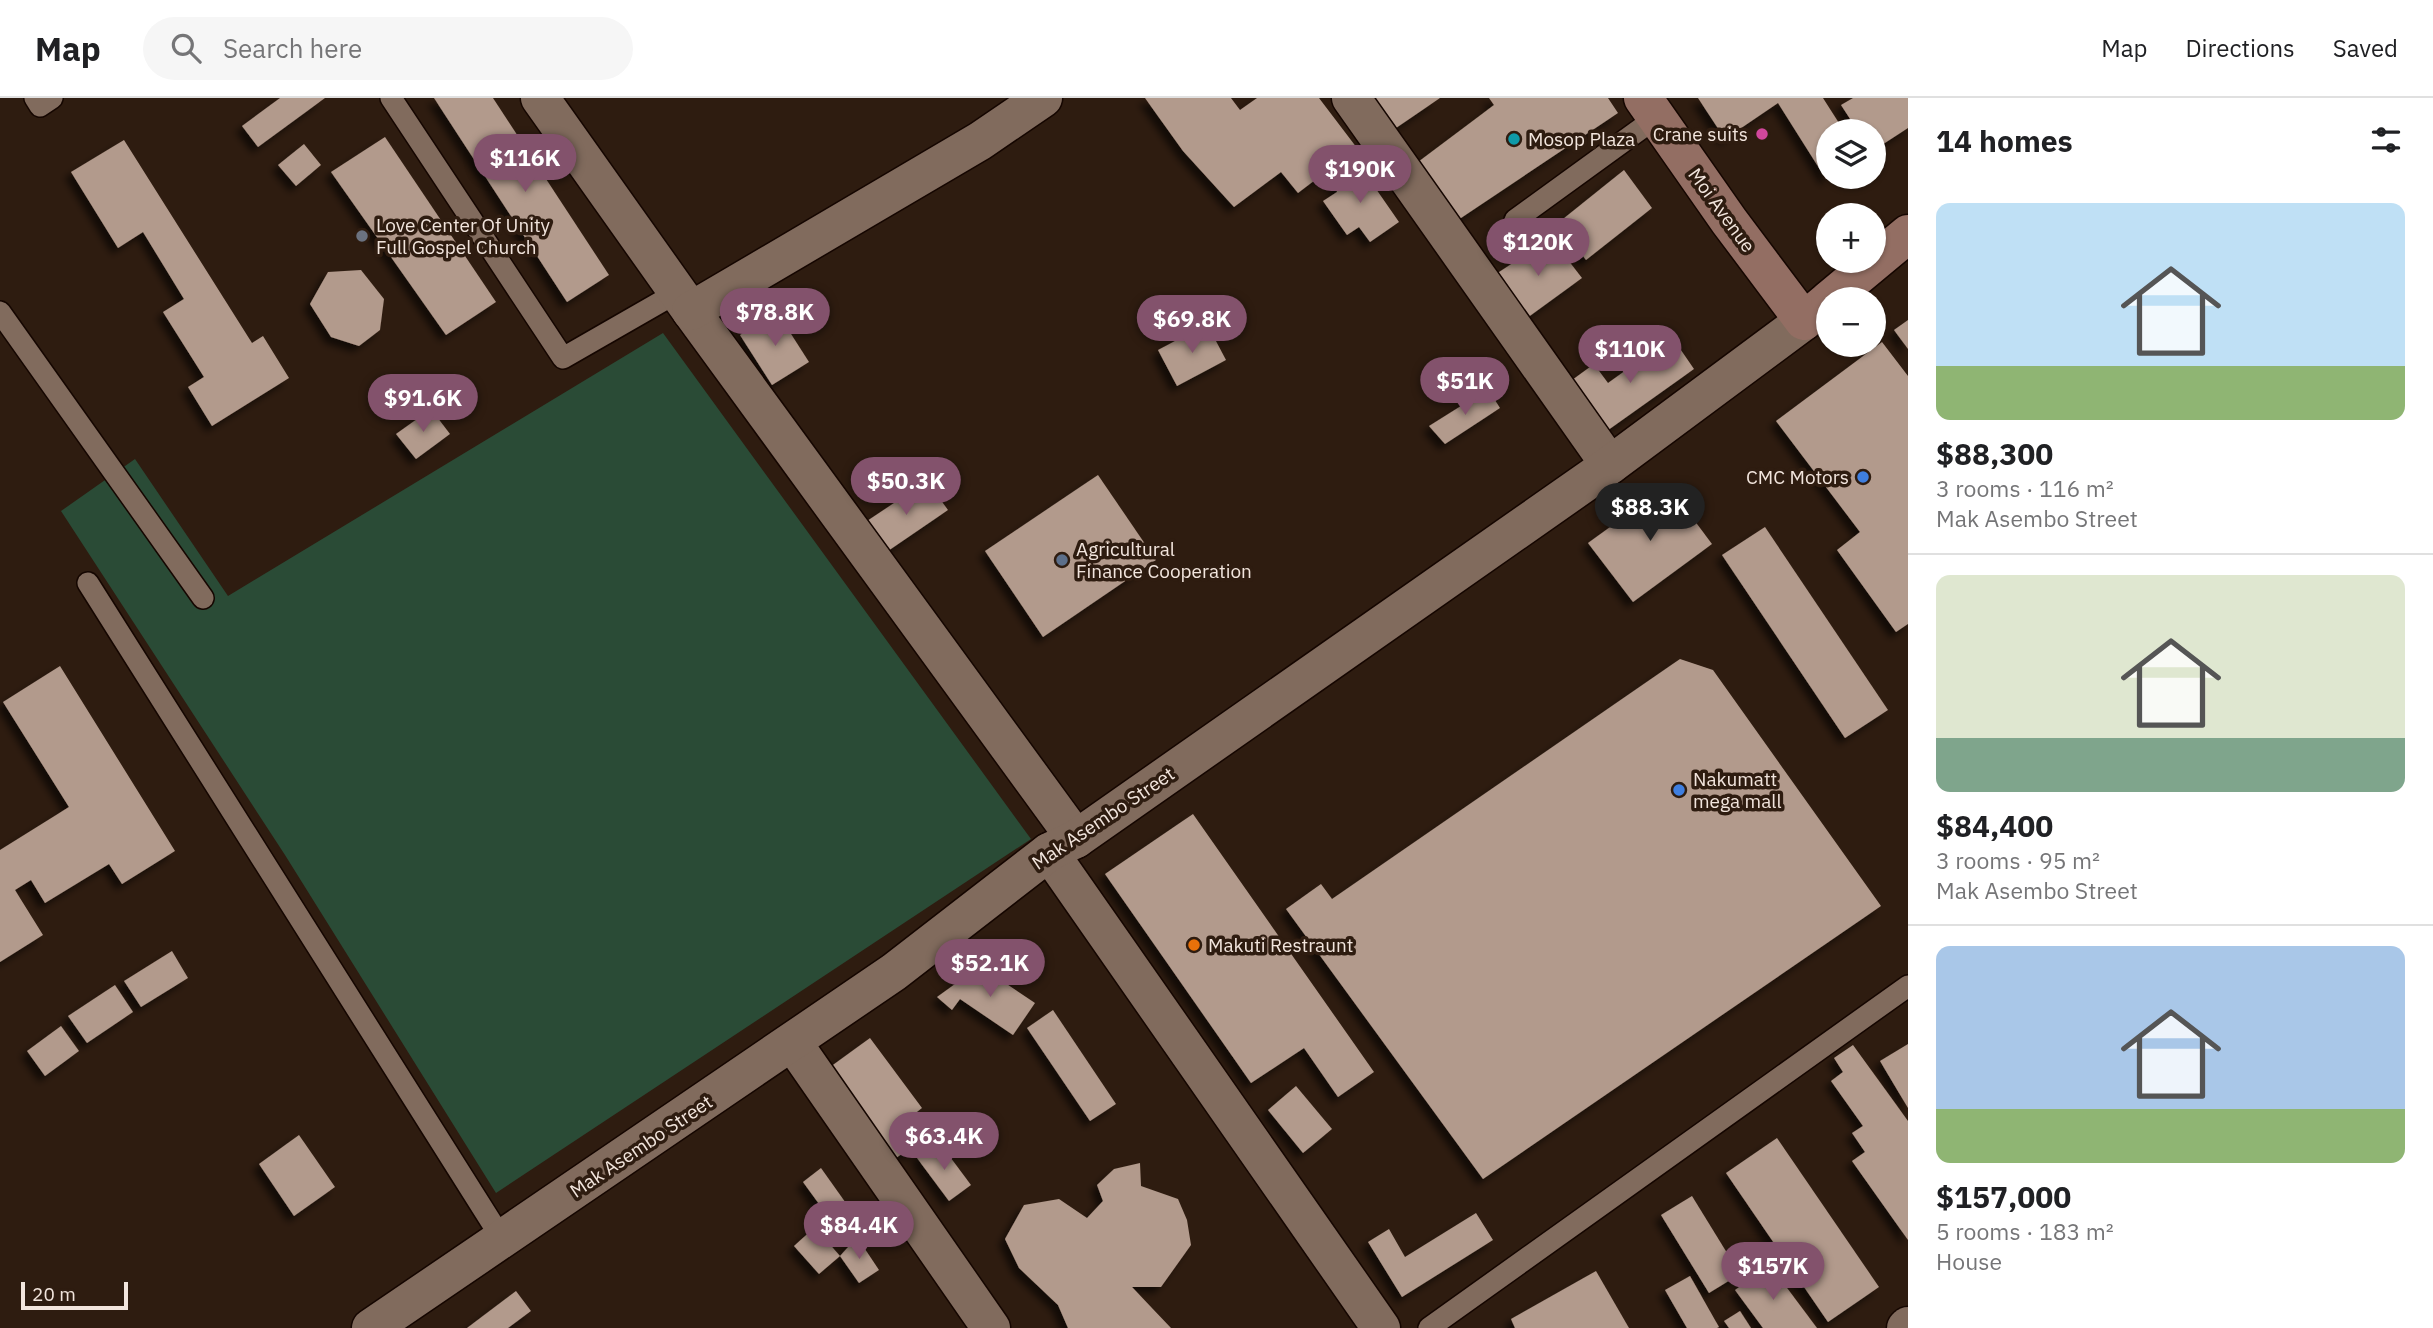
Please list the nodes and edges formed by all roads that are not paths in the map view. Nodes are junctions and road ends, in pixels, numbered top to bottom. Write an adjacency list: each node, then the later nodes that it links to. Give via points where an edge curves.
1 (35, 98): 2 (lane, via 40,106)
2 (52, 98)
3 (391, 98): 11 (lane, via 564,358)
4 (540, 98): 11 (street)
5 (1043, 98): 11 (street, via 981,141)
6 (1351, 98): 15 (street)
7 (1650, 107): 8 (lane); 12 (street, Moi Avenue, via 1729,221)
8 (1515, 220)
9 (1908, 234): 10 (street, Mak Asembo Street)
10 (1845, 287)
11 (684, 302): 18 (street)
12 (1816, 302)
13 (1816, 311): 15 (street, Mak Asembo Street)
14 (0, 312): 17 (lane)
15 (1610, 465): 18 (street, Mak Asembo Street)
16 (88, 583): 21 (lane)
17 (203, 598)
18 (1062, 846): 20 (street, Mak Asembo Street); 22 (street)
19 (1908, 986): 25 (lane)
20 (793, 1043): 21 (street, Mak Asembo Street); 24 (street)
21 (502, 1239): 23 (street, Mak Asembo Street)
22 (1374, 1325)
23 (371, 1328)
24 (991, 1328)
25 (1429, 1328)

